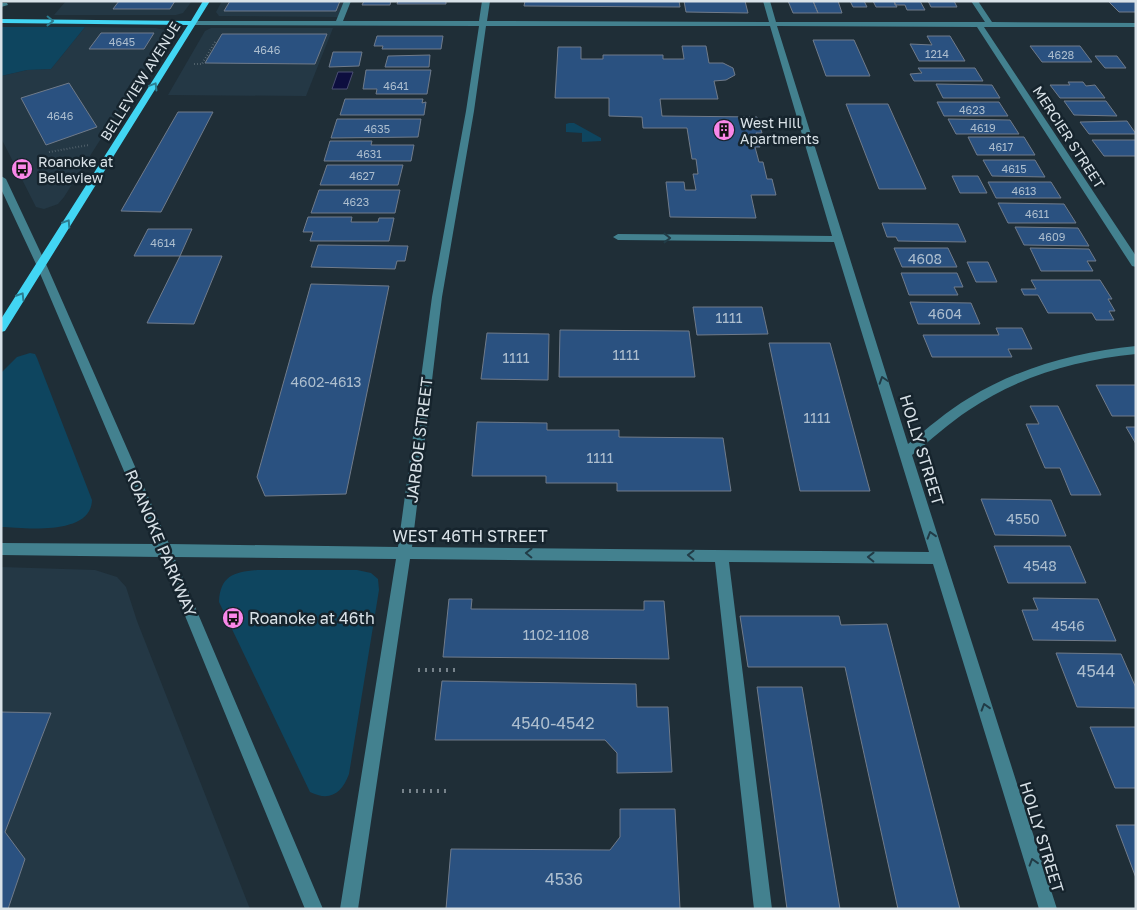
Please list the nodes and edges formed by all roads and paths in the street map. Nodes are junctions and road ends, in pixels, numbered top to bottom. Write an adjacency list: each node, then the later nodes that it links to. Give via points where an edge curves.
1 (207, 1): 7 (main road, BELLEVIEW AVENUE)
2 (348, 1): 8 (street)
3 (486, 1): 10 (street, JARBOE STREET)
4 (766, 1): 9 (street, HOLLY STREET)
5 (974, 1): 11 (street)
6 (1, 21): 7 (main road, one-way to 7)
7 (194, 22): 8 (street); 21 (main road, BELLEVIEW AVENUE, one-way to 7)
8 (340, 23): 10 (street)
9 (774, 23): 10 (street); 12 (street); 20 (street, HOLLY STREET)
10 (483, 24): 28 (street, JARBOE STREET, via 438,298)
11 (990, 24): 12 (street); 13 (street)
12 (979, 25): 22 (street, MERCIER STREET)
13 (1136, 25)
14 (217, 38): 15 (path, via 202,64)
15 (194, 64)
16 (89, 145): 17 (path)
17 (49, 152)
18 (1, 179): 21 (street, ROANOKE PARKWAY)
19 (618, 237): 20 (street, one-way to 20)
20 (838, 239): 25 (street, HOLLY STREET, one-way to 20)
21 (41, 264): 23 (main road, BELLEVIEW AVENUE, one-way to 21); 27 (street, ROANOKE PARKWAY)
22 (1136, 264)
23 (1, 328)
24 (1136, 350): 25 (street, via 1105,352 1034,370 972,401)
25 (906, 453): 30 (street, HOLLY STREET, one-way to 25)
26 (1, 549): 27 (street, WEST 46TH STREET)
27 (165, 551): 28 (street, WEST 46TH STREET); 35 (street, ROANOKE PARKWAY)
28 (404, 553): 29 (street, WEST 46TH STREET, one-way to 28); 36 (street, JARBOE STREET)
29 (720, 555): 30 (street, WEST 46TH STREET, one-way to 29); 37 (street)
30 (938, 558): 38 (street, HOLLY STREET, one-way to 30)
31 (418, 670): 32 (path)
32 (460, 670)
33 (402, 791): 34 (path)
34 (446, 791)
35 (314, 909)
36 (348, 909)
37 (763, 909)
38 (1048, 909)

